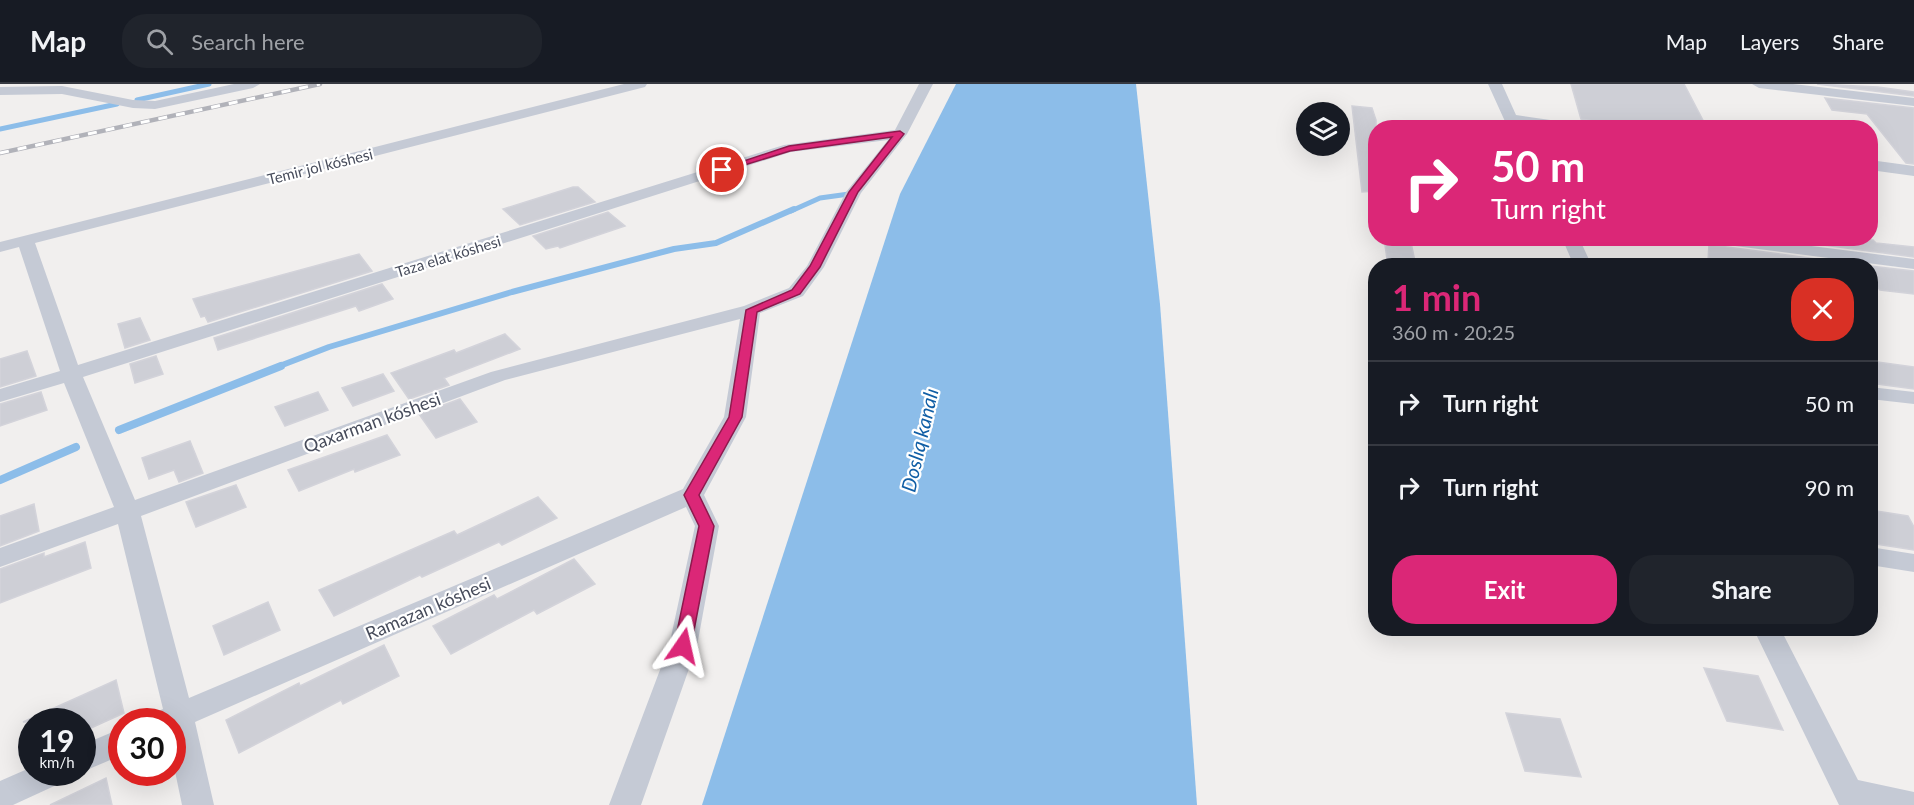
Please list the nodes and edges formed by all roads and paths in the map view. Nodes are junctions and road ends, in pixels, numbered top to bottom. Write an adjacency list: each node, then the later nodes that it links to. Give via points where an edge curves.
1 (253, 84): 6 (street, via 155,105)
2 (640, 84): 14 (street, Temir jol kóshesi)
3 (926, 84): 11 (street, Qaxarman kóshesi)
4 (1495, 84): 10 (street)
5 (1759, 84): 8 (street)
6 (37, 87): 7 (street); 9 (street)
7 (0, 91)
8 (1914, 102)
9 (0, 104)
10 (1512, 120)
11 (900, 134): 20 (street, Qaxarman kóshesi, via 854,192 815,267 796,292); 21 (street, Taza elat kóshesi, via 789,148)
12 (1878, 166): 13 (street)
13 (1914, 171)
14 (26, 241): 16 (street, Temir jol kóshesi); 21 (street)
15 (1763, 246): 17 (street)
16 (0, 247)
17 (1862, 258)
18 (1878, 260): 19 (street)
19 (1914, 264)
20 (751, 310): 25 (street, via 735,417); 26 (street, Qaxarman kóshesi, via 498,376)
21 (71, 374): 23 (street, Taza elat kóshesi); 26 (street)
22 (1878, 394): 24 (street)
23 (0, 396)
24 (1914, 398)
25 (692, 495): 32 (street, Ramazan kóshesi); 38 (street, via 707,526 683,646)
26 (127, 510): 28 (street, Qaxarman kóshesi); 31 (street)
27 (1878, 557): 29 (street)
28 (0, 558)
29 (1914, 563)
30 (1770, 636): 36 (street)
31 (170, 708)
32 (186, 712)
33 (186, 765): 37 (street)
34 (22, 786): 35 (street)
35 (0, 796)
36 (1852, 799): 39 (street)
37 (198, 805)
38 (626, 805)
39 (1910, 805)

